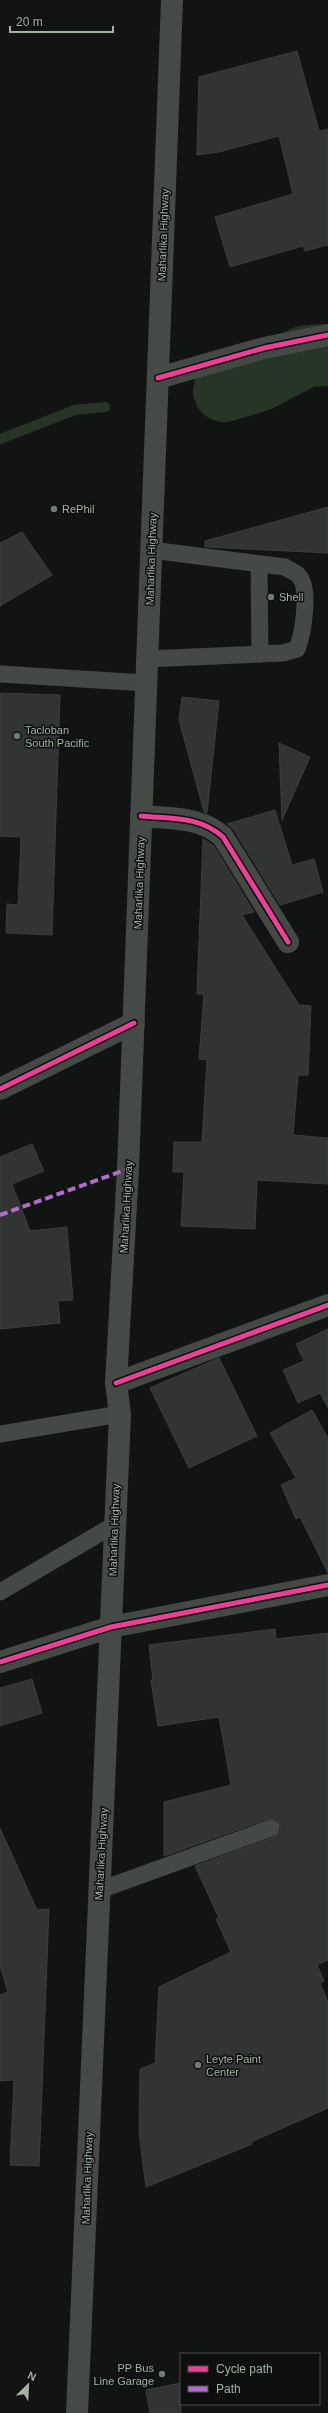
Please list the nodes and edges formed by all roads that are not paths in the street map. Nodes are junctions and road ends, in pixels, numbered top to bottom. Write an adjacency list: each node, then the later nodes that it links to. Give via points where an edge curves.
1 (172, 0): 3 (main road, Maharlika Highway)
2 (328, 335): 3 (street, via 264,348)
3 (158, 378): 4 (main road, Maharlika Highway)
4 (151, 550): 5 (lane); 7 (main road, Maharlika Highway)
5 (259, 564): 6 (lane); 6 (lane, via 285,567 299,575 304,587 303,634 297,649 283,653)
6 (260, 654): 7 (lane)
7 (147, 659): 9 (main road, Maharlika Highway)
8 (0, 674): 9 (lane)
9 (146, 682): 10 (main road, Maharlika Highway)
10 (141, 816): 11 (street, via 198,822 212,826 223,837); 12 (main road, Maharlika Highway)
11 (288, 942)
12 (134, 1023): 13 (street); 15 (main road, Maharlika Highway)
13 (0, 1089)
14 (328, 1305): 15 (street)
15 (116, 1383): 16 (main road, Maharlika Highway)
16 (120, 1414): 17 (lane); 18 (main road, Maharlika Highway)
17 (0, 1434)
18 (114, 1525): 20 (lane); 21 (main road, Maharlika Highway)
19 (328, 1586): 21 (street)
20 (0, 1592)
21 (111, 1627): 22 (street); 24 (main road, Maharlika Highway)
22 (0, 1662)
23 (271, 1828): 24 (lane)
24 (100, 1890): 25 (main road, Maharlika Highway)
25 (77, 2413)

